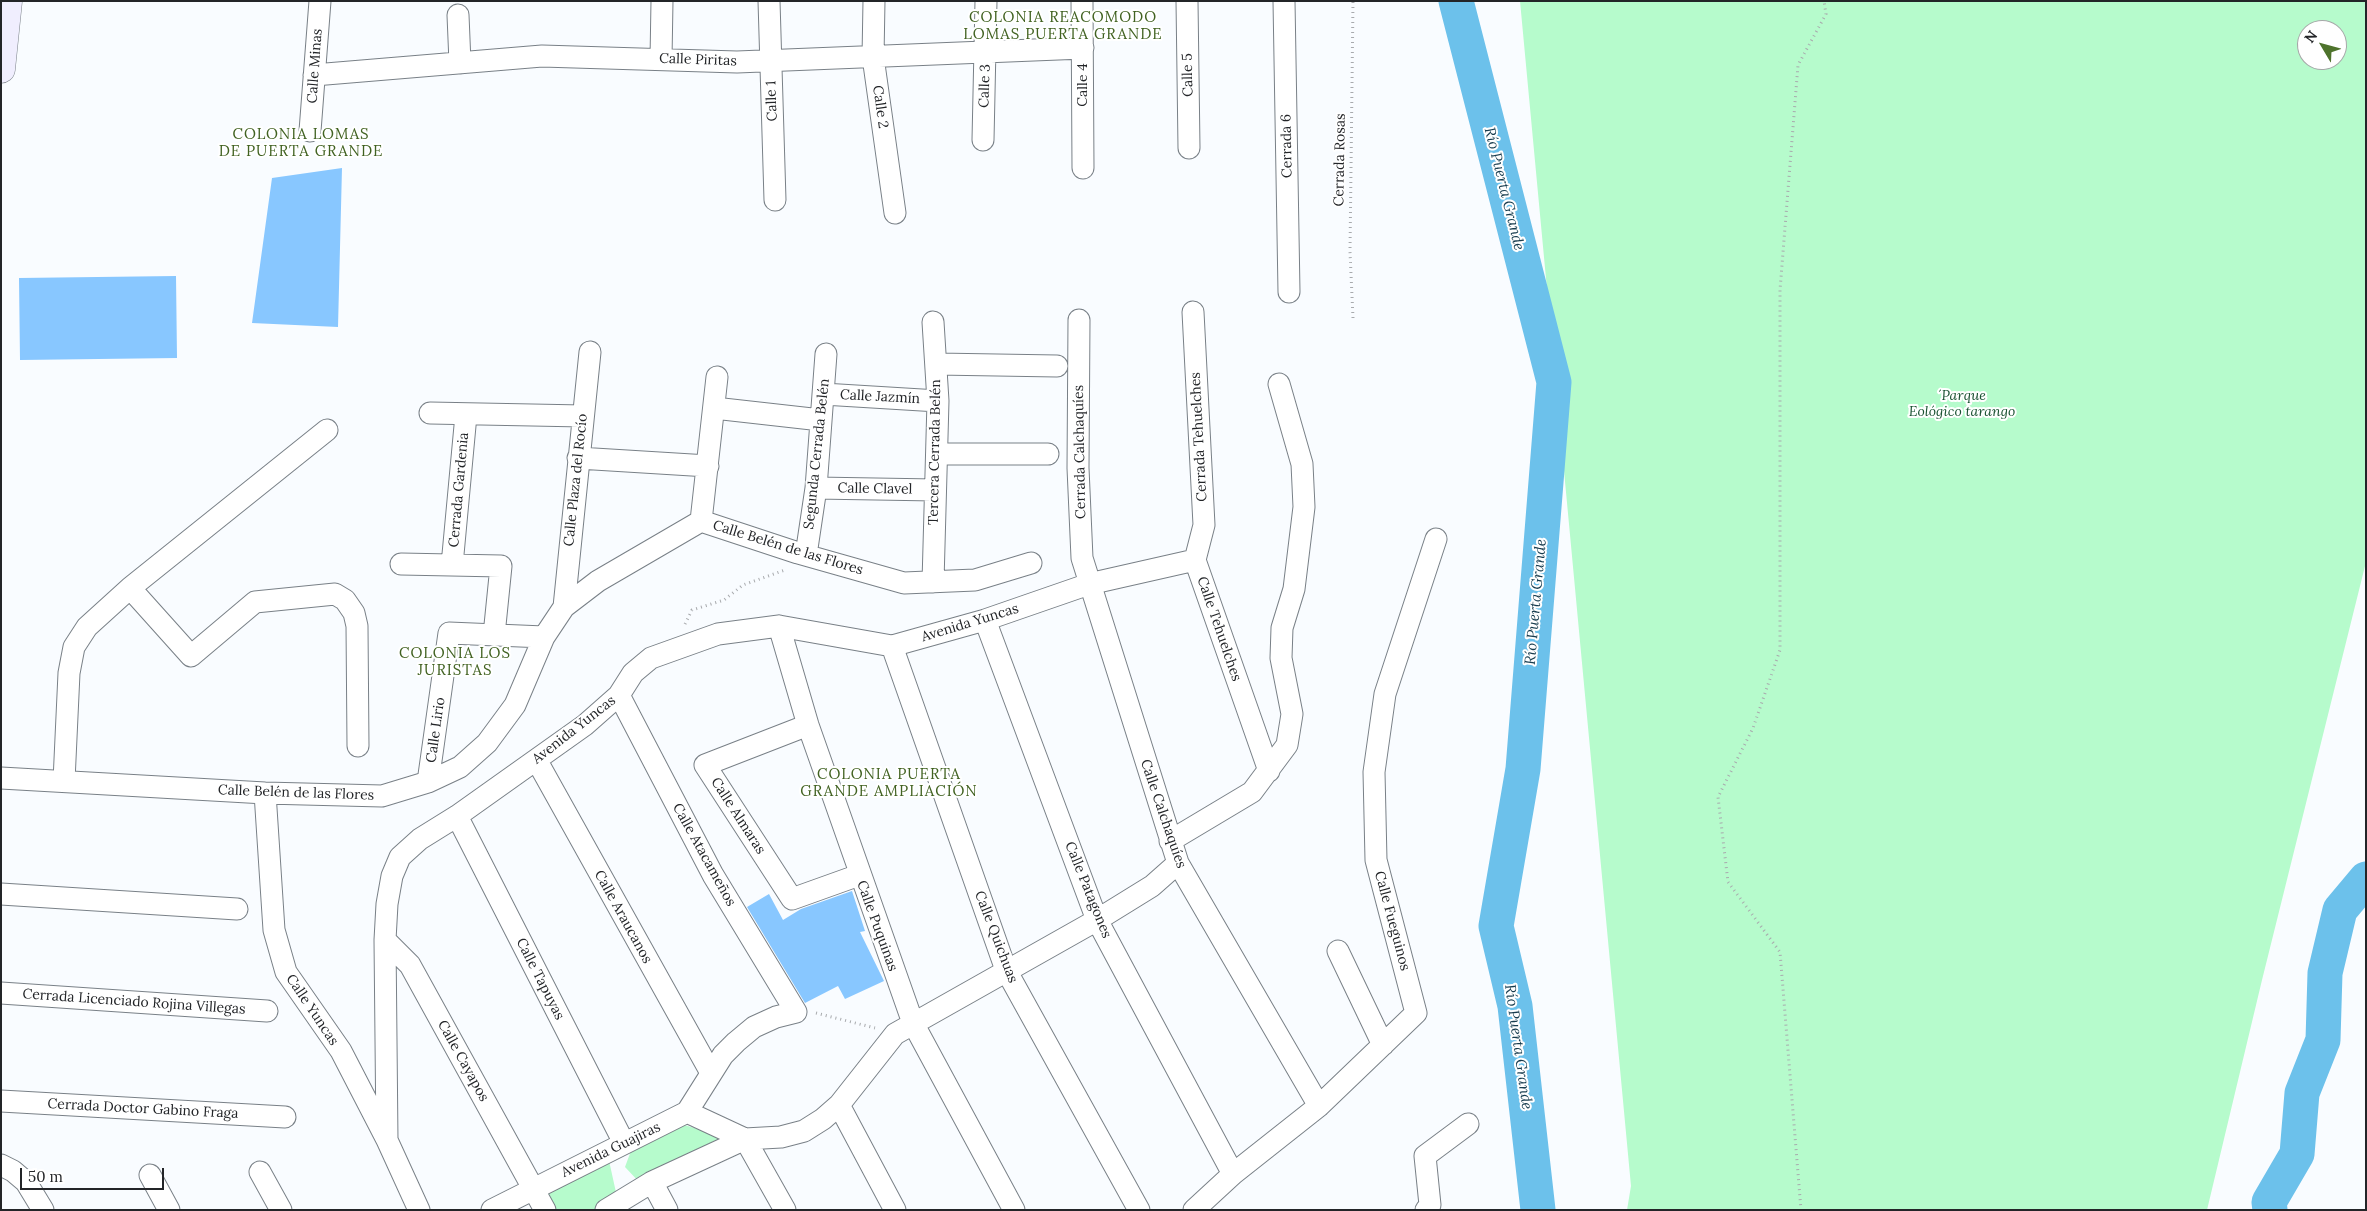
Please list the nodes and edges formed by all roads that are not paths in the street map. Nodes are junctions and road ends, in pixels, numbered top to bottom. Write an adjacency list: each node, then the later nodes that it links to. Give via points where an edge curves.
1 (8, 1): 17 (main road)
2 (320, 1): 18 (street, Calle Minas)
3 (662, 1): 14 (street)
4 (769, 1): 15 (street, Calle 1)
5 (874, 1): 13 (street, Calle 2)
6 (986, 1): 12 (street, Calle 3)
7 (1082, 1): 11 (street, Calle 4)
8 (1187, 1): 21 (street, Calle 5)
9 (1284, 1): 25 (street, Cerrada 6)
10 (458, 16): 16 (street)
11 (1083, 48): 12 (street, Calle Piritas); 22 (street, Calle 4)
12 (986, 52): 13 (street, Calle Piritas); 20 (street, Calle 3)
13 (873, 57): 15 (street, Calle Piritas); 24 (street, Calle 2)
14 (661, 59): 15 (street, Calle Piritas); 16 (street, Calle Piritas, via 542,56)
15 (771, 61): 23 (street, Calle 1)
16 (460, 63): 18 (street, Calle Piritas)
17 (1, 69)
18 (314, 75): 19 (street, Calle Minas)
19 (310, 131)
20 (983, 140)
21 (1189, 148)
22 (1083, 168)
23 (775, 200)
24 (894, 213)
25 (1289, 292)
26 (1192, 312): 52 (street, Cerrada Tehuelches, via 1204,524)
27 (1079, 320): 57 (street, Cerrada Calchaquíes, via 1079,498 1082,558)
28 (933, 322): 31 (street, Tercera Cerrada Belén)
29 (590, 352): 40 (street, Calle Plaza del Rocío)
30 (826, 354): 35 (street, Segunda Cerrada Belén)
31 (937, 364): 32 (street); 36 (street, Tercera Cerrada Belén)
32 (1057, 366)
33 (716, 377): 37 (street)
34 (1279, 384): 69 (street, via 1302,464 1304,507 1294,589 1282,628 1281,658 1292,714 1287,745)
35 (823, 394): 36 (street, Calle Jazmín); 41 (street, Segunda Cerrada Belén)
36 (938, 401): 43 (street, Tercera Cerrada Belén)
37 (714, 408): 41 (street); 46 (street)
38 (430, 413): 39 (street, Cerrada Gardenia)
39 (466, 415): 40 (street, Cerrada Gardenia); 55 (street, Cerrada Gardenia)
40 (583, 416): 45 (street, Calle Plaza del Rocío)
41 (821, 420): 47 (street, Segunda Cerrada Belén)
42 (327, 430): 58 (street)
43 (937, 454): 44 (street); 48 (street, Tercera Cerrada Belén)
44 (1048, 454)
45 (578, 458): 46 (street); 59 (street, Calle Plaza del Rocío)
46 (708, 466): 49 (street)
47 (816, 488): 48 (street, Calle Clavel); 51 (street, Segunda Cerrada Belén)
48 (935, 490): 56 (street, Tercera Cerrada Belén)
49 (701, 522): 51 (street, Calle Belén de las Flores); 59 (street, Calle Belén de las Flores, via 598,581)
50 (1436, 539): 87 (street, Calle Fueguinos, via 1385,694 1374,772 1376,860 1416,1013)
51 (802, 554): 56 (street, Calle Belén de las Flores, via 904,583)
52 (1195, 560): 57 (street, Calle Tehuelches); 69 (street, Calle Tehuelches)
53 (1031, 563): 56 (street, Calle Belén de las Flores, via 975,580)
54 (400, 564): 55 (street)
55 (452, 565): 62 (street, via 501,566)
56 (932, 582)
57 (1090, 584): 60 (street, Avenida Yuncas); 75 (street, Calle Calchaquíes)
58 (130, 588): 67 (street, via 191,656 255,602 335,594 345,600 354,613 357,626); 71 (street, via 87,627 74,646 69,673)
59 (564, 608): 63 (street, Calle Belén de las Flores)
60 (985, 620): 64 (street, Avenida Yuncas); 80 (street, Calle Patagones)
61 (778, 626): 64 (street, Avenida Yuncas); 65 (street, Avenida Yuncas, via 718,634 651,658 633,673); 66 (street, Calle Puquinas)
62 (494, 636): 63 (street, Calle Lirio); 72 (street, Calle Lirio, via 449,633)
63 (544, 637): 72 (street, Calle Belén de las Flores, via 515,705 487,743 460,767)
64 (892, 646): 83 (street, Calle Quichuas)
65 (619, 696): 68 (street, Avenida Yuncas); 88 (street, Calle Atacameños, via 713,875 796,1012 754,1026 723,1055)
66 (808, 725): 77 (street, Calle Puquinas); 77 (street, Calle Almaras, via 706,765 792,899)
67 (358, 746)
68 (537, 761): 74 (street, Avenida Yuncas); 88 (street, Calle Araucanos)
69 (1268, 771): 75 (street, via 1252,792)
70 (1, 778): 71 (street, Calle Belén de las Flores)
71 (64, 781): 73 (street, Calle Belén de las Flores)
72 (428, 782): 73 (street, Calle Belén de las Flores, via 382,796)
73 (265, 793): 96 (street, Calle Yuncas, via 274,930 286,972 341,1051)
74 (457, 816): 81 (street, Avenida Yuncas, via 400,856 387,904); 97 (street, Calle Tapuyas)
75 (1170, 841): 76 (street, Calle Calchaquíes)
76 (1178, 864): 80 (street, via 1152,886); 91 (street, Calle Calchaquíes)
77 (859, 875): 86 (street, Calle Puquinas)
78 (1, 894): 79 (street)
79 (237, 909)
80 (1097, 920): 83 (street); 100 (street, Calle Patagones)
81 (385, 940): 96 (street, Avenida Yuncas); 103 (street, Calle Cayapos, via 410,965)
82 (1338, 951): 87 (street)
83 (1006, 970): 86 (street); 116 (street, Calle Quichuas)
84 (1, 992): 85 (street, Cerrada Licenciado Rojina Villegas)
85 (267, 1011)
86 (904, 1028): 90 (street); 115 (street, Calle Puquinas)
87 (1384, 1045): 91 (street, Calle Fueguinos)
88 (711, 1073): 92 (street)
89 (1, 1101): 93 (street, Cerrada Doctor Gabino Fraga)
90 (839, 1105): 95 (street, via 804,1130 781,1137); 114 (street)
91 (1319, 1106): 100 (street, Calle Fueguinos)
92 (687, 1112): 95 (street); 97 (street, Avenida Guajiras)
93 (285, 1117)
94 (1468, 1124): 105 (street, via 1425,1156)
95 (745, 1139): 102 (street); 113 (street)
96 (387, 1140): 108 (street, Calle Yuncas)
97 (624, 1143): 103 (street, Avenida Guajiras)
98 (1, 1165): 104 (street, via 13,1170 26,1182)
99 (260, 1172): 107 (street)
100 (1232, 1174): 117 (street, Calle Fueguinos)
101 (150, 1175): 106 (street)
102 (652, 1182): 111 (street); 112 (street)
103 (534, 1188): 109 (street, Avenida Guajiras); 110 (street)
104 (36, 1205)
105 (1428, 1208)
106 (169, 1210)
107 (281, 1210)
108 (419, 1210)
109 (492, 1210)
110 (545, 1210)
111 (606, 1210)
112 (667, 1210)
113 (785, 1210)
114 (895, 1210)
115 (1014, 1210)
116 (1139, 1210)
117 (1194, 1210)

